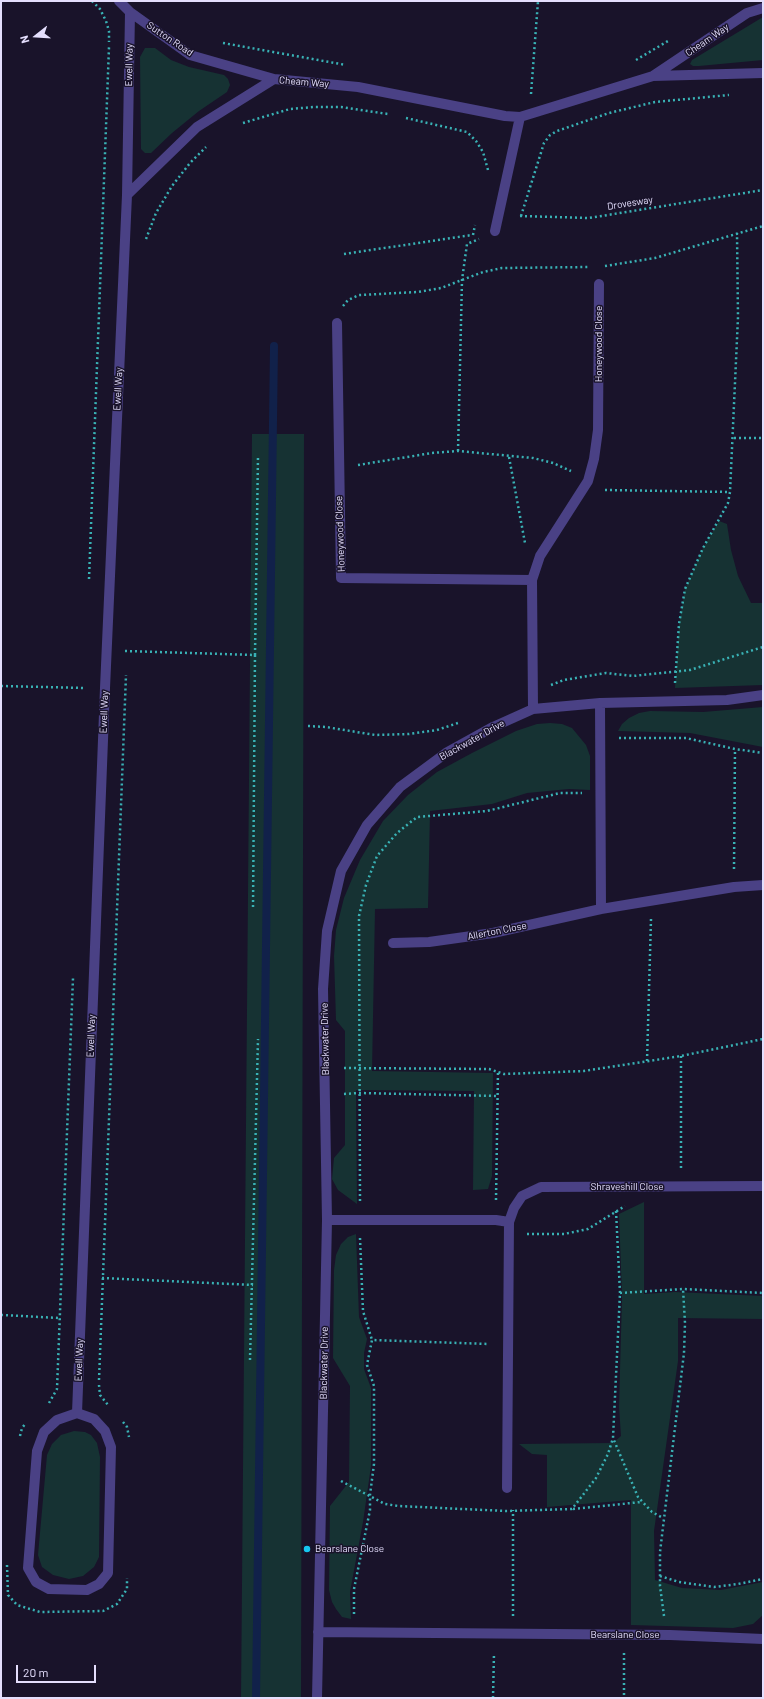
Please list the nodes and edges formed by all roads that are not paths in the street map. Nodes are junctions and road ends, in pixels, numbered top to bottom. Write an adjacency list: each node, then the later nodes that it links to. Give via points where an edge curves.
1 (119, 1): 3 (street, Sutton Road)
2 (763, 8): 5 (street, Cheam Way, via 747,13)
3 (130, 12): 6 (street, Sutton Road, via 190,55); 8 (street, Ewell Way)
4 (763, 73): 5 (street, Cheam Way)
5 (653, 76): 7 (street, Cheam Way)
6 (274, 79): 7 (street, Cheam Way, via 358,86); 8 (street, Cheam Way, via 197,127)
7 (520, 117): 9 (street)
8 (127, 194): 22 (street, Ewell Way)
9 (495, 231)
10 (599, 284): 12 (street, Honeywood Close, via 598,430 594,459 585,485 540,556)
11 (337, 323): 12 (street, Honeywood Close, via 341,578)
12 (532, 580): 15 (street, Honeywood Close)
13 (763, 695): 14 (street, Blackwater Drive, via 727,700)
14 (600, 703): 15 (street, Blackwater Drive); 17 (street)
15 (533, 709): 20 (street, Blackwater Drive, via 446,753 400,787 367,825 341,871 327,931 323,989)
16 (763, 885): 17 (street, Allerton Close, via 734,887)
17 (601, 909): 18 (street, Allerton Close, via 493,933 429,942)
18 (392, 943)
19 (763, 1186): 21 (street, Shraveshill Close, via 541,1187 522,1196)
20 (327, 1220): 21 (street); 24 (street, Blackwater Drive)
21 (509, 1222): 23 (street, Shraveshill Close)
22 (77, 1413): 22 (street, via 57,1420 44,1432 37,1451 28,1568 36,1582 49,1589 87,1590 100,1584 108,1573 111,1447 105,1431 94,1419)
23 (507, 1488)
24 (318, 1632): 25 (street, Bearslane Close, via 670,1635); 26 (street, Blackwater Drive)
25 (763, 1639)
26 (317, 1698)

